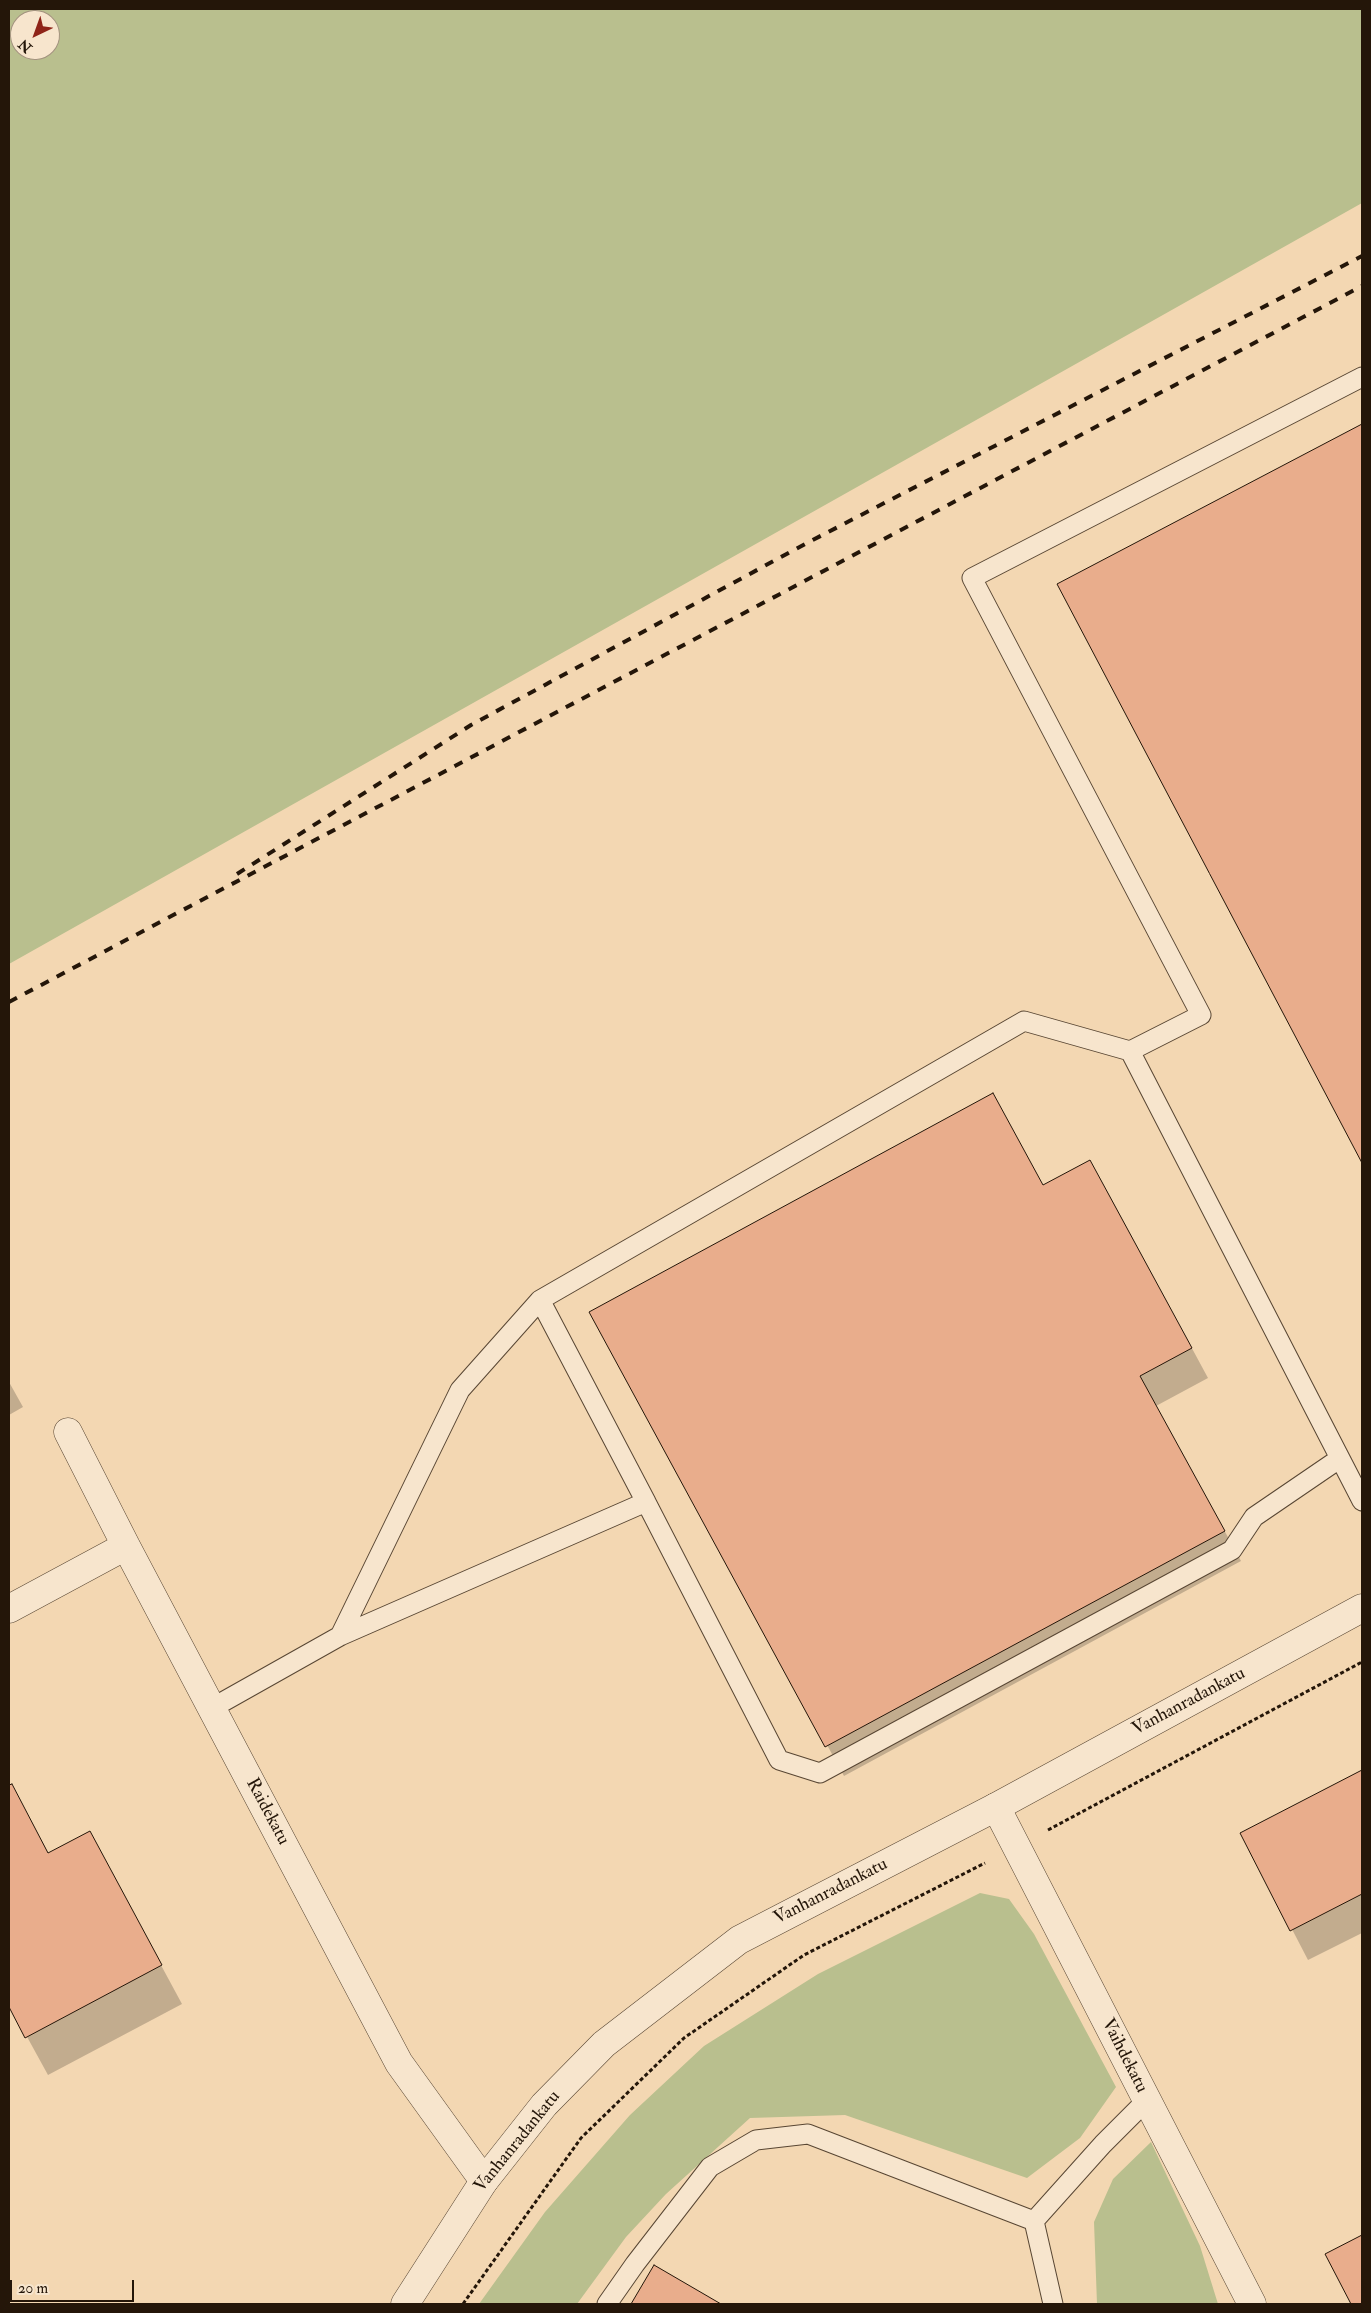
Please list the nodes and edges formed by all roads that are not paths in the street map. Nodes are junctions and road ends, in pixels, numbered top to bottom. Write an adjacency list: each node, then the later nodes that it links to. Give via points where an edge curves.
1 (1362, 377): 2 (lane, via 972,578 1201,1015)
2 (1130, 1051): 3 (lane, via 1024,1021); 5 (lane)
3 (540, 1300): 7 (lane); 11 (lane, via 460,1390)
4 (68, 1432): 8 (street, Raidekatu)
5 (1339, 1459): 6 (lane); 7 (lane, via 1254,1517 1232,1550 820,1773 779,1760)
6 (1362, 1501)
7 (646, 1502): 11 (lane)
8 (126, 1546): 10 (street); 12 (street, Raidekatu)
9 (1362, 1608): 13 (street, Vanhanradankatu)
10 (9, 1609)
11 (340, 1636): 12 (lane)
12 (212, 1708): 15 (street, Raidekatu, via 400,2063)
13 (996, 1807): 14 (street, Vaihdekatu); 15 (street, Vanhanradankatu, via 739,1940 604,2044 544,2105)
14 (1147, 2100): 16 (lane); 20 (street, Vaihdekatu)
15 (484, 2181): 17 (street, Vanhanradankatu)
16 (1034, 2221): 18 (lane, via 808,2134 756,2140 710,2168 634,2264); 19 (lane)
17 (406, 2304)
18 (607, 2304)
19 (1053, 2304)
20 (1252, 2304)

